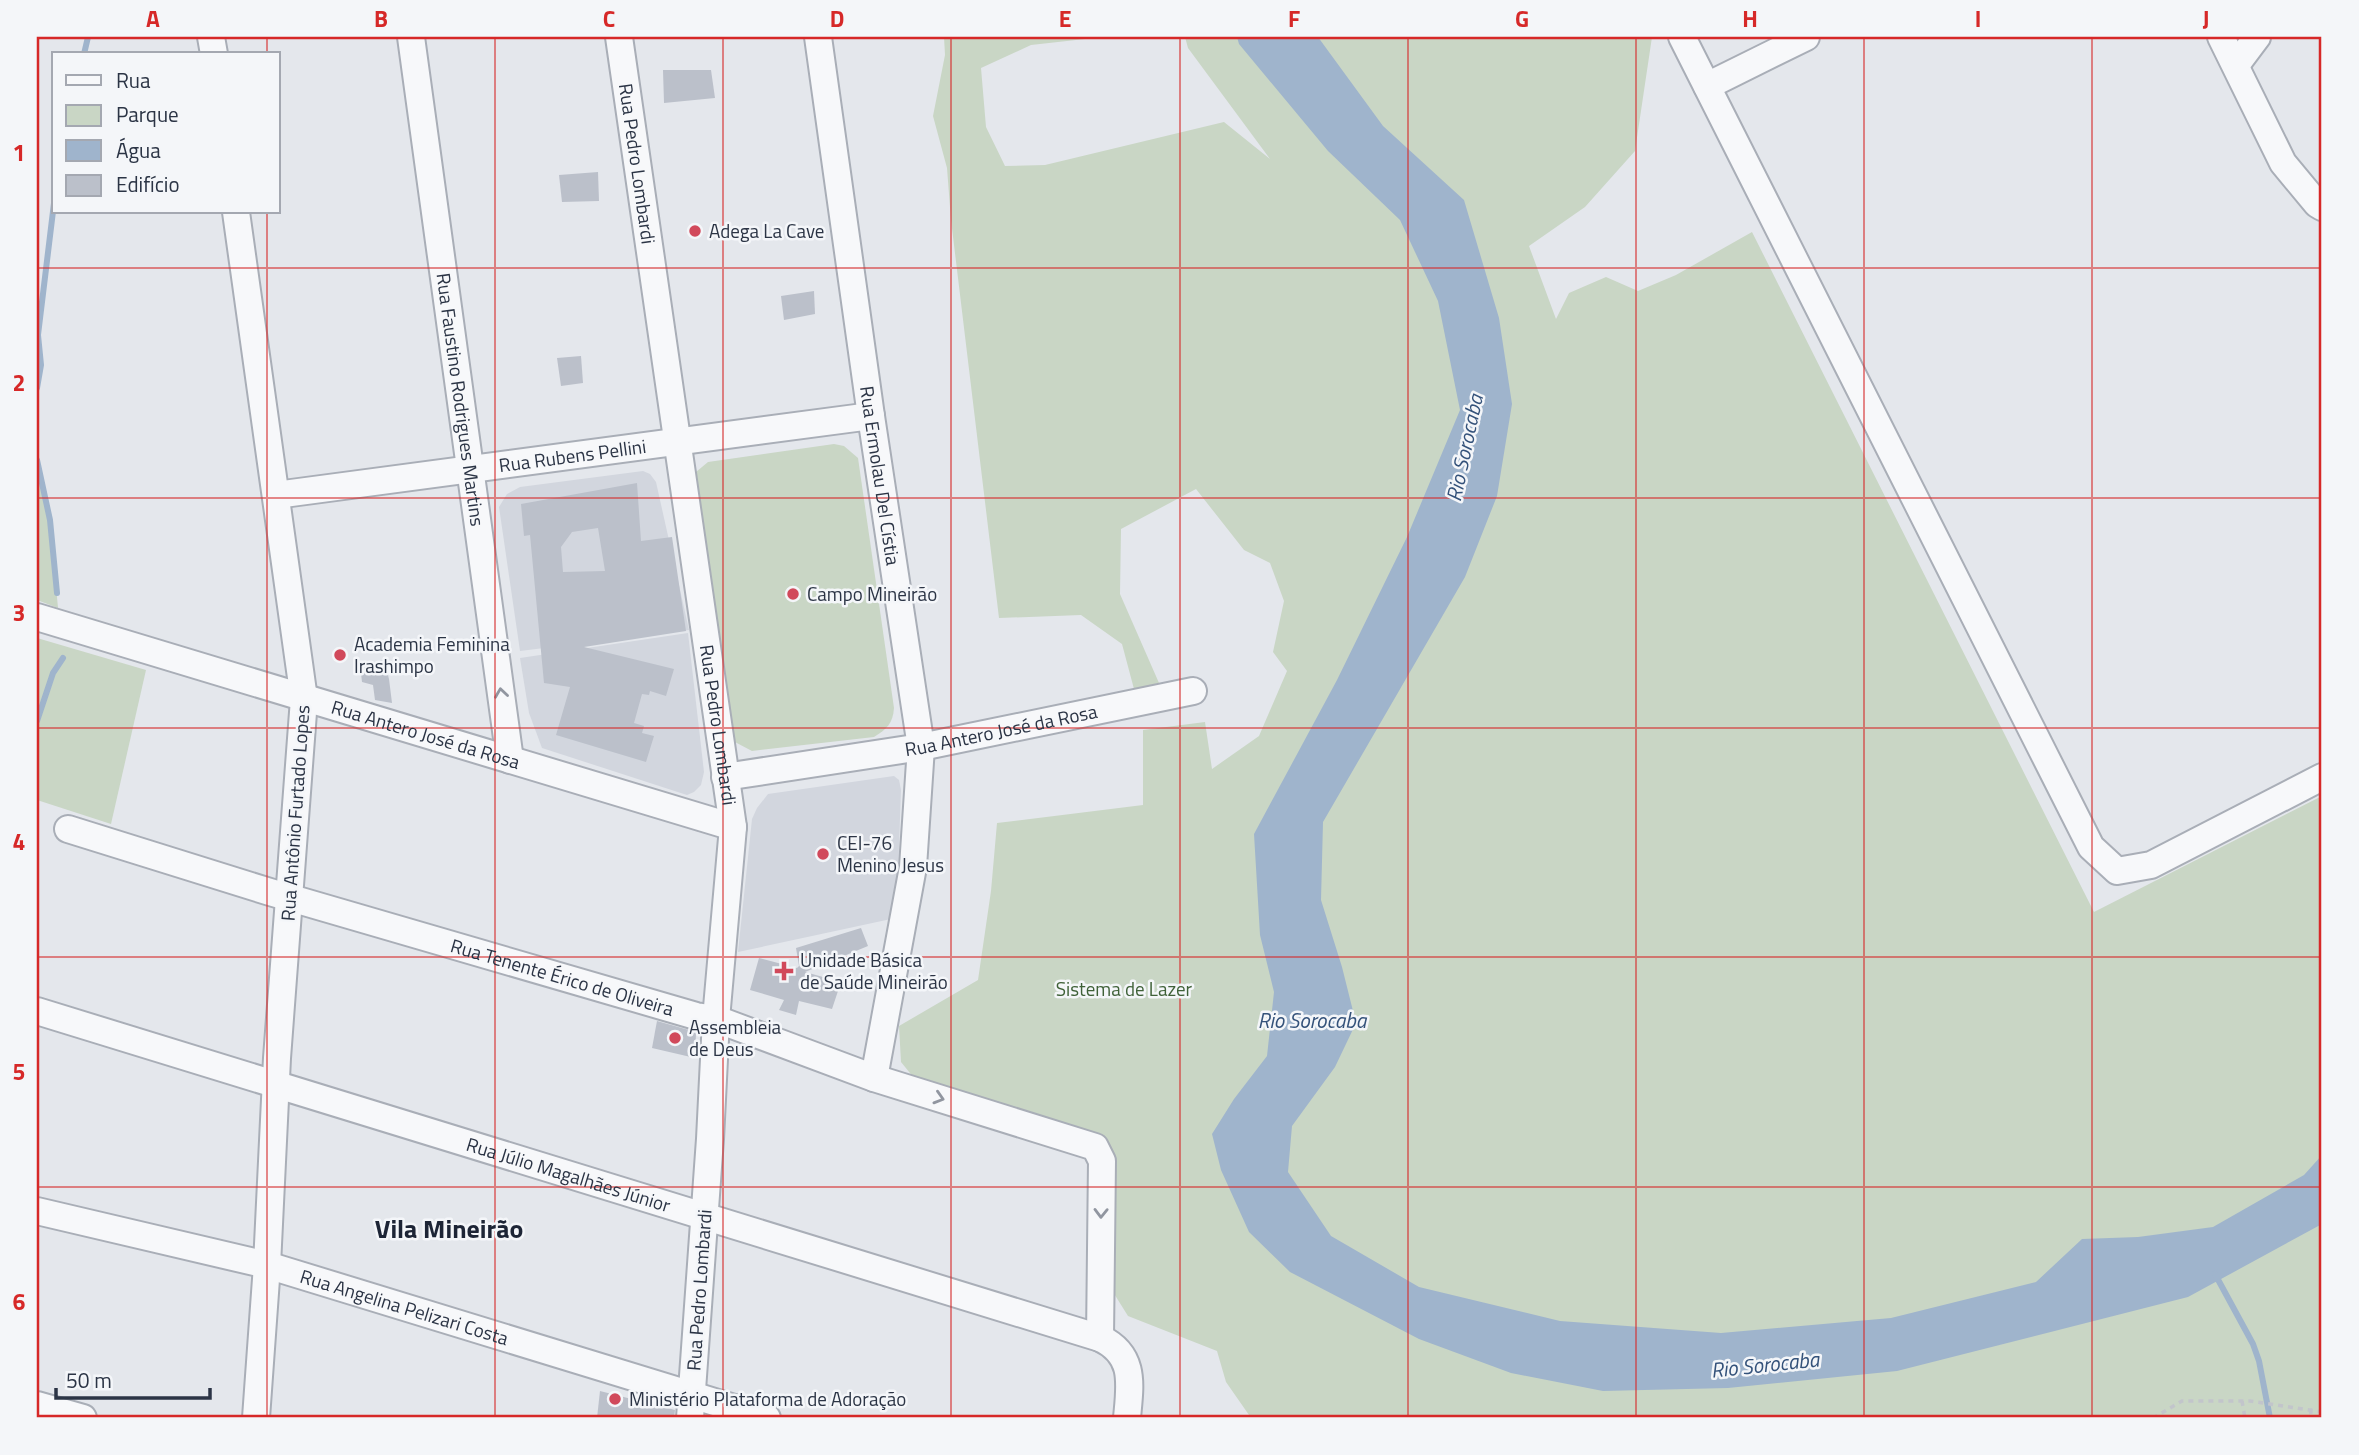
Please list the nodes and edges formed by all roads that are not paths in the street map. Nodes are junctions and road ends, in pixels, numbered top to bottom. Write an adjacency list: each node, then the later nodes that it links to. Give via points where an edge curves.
1 (411, 37): 14 (street, Rua Faustino Rodrigues Martins)
2 (619, 37): 13 (street, Rua Pedro Lombardi)
3 (818, 37): 12 (street, Rua Ermolau Del Cístia)
4 (1682, 37): 9 (street)
5 (1806, 37): 9 (street)
6 (2221, 37): 8 (street)
7 (2257, 37): 8 (street)
8 (2236, 65): 10 (street, via 2283,163)
9 (1707, 86): 22 (street, via 2091,847 2116,871 2151,865)
10 (2322, 207)
11 (236, 214): 15 (street, Rua Antônio Furtado Lopes)
12 (871, 416): 13 (street, Rua Rubens Pellini); 19 (street, Rua Ermolau Del Cístia)
13 (677, 442): 14 (street, Rua Rubens Pellini); 21 (street, Rua Pedro Lombardi)
14 (470, 469): 15 (street, Rua Rubens Pellini); 20 (street, Rua Faustino Rodrigues Martins, one-way to 14)
15 (276, 495): 18 (street, Rua Antônio Furtado Lopes)
16 (38, 617): 18 (street, Rua Antero José da Rosa)
17 (1193, 691): 19 (street, Rua Antero José da Rosa)
18 (304, 699): 20 (street, Rua Antero José da Rosa); 25 (street, Rua Antônio Furtado Lopes)
19 (921, 747): 21 (street, Rua Antero José da Rosa); 28 (street, Rua Ermolau Del Cístia, via 913,867)
20 (510, 760): 23 (street, Rua Antero José da Rosa)
21 (725, 777): 23 (street, Rua Pedro Lombardi)
22 (2322, 777)
23 (733, 827): 27 (street, Rua Pedro Lombardi)
24 (68, 829): 25 (street, Rua Tenente Érico de Oliveira)
25 (290, 897): 27 (street, Rua Tenente Érico de Oliveira); 29 (street, Rua Antônio Furtado Lopes)
26 (37, 1011): 29 (street, Rua Júlio Magalhães Júnior)
27 (716, 1019): 28 (street, Rua Tenente Érico de Oliveira); 31 (street, Rua Pedro Lombardi)
28 (874, 1078): 33 (street, Rua Tenente Érico de Oliveira, one-way to 33, via 1095,1147 1102,1161)
29 (276, 1084): 31 (street, Rua Júlio Magalhães Júnior); 32 (street, Rua Antônio Furtado Lopes)
30 (37, 1210): 32 (street, Rua Angelina Pelizari Costa)
31 (705, 1217): 33 (street, Rua Júlio Magalhães Júnior); 35 (street, Rua Pedro Lombardi)
32 (267, 1265): 35 (street, Rua Angelina Pelizari Costa); 37 (street, Rua Antônio Furtado Lopes)
33 (1100, 1338): 39 (street, via 1112,1344 1130,1374)
34 (37, 1405): 36 (street)
35 (691, 1407): 38 (street, Rua Angelina Pelizari Costa)
36 (83, 1418)
37 (256, 1418)
38 (767, 1418)
39 (1127, 1418)

